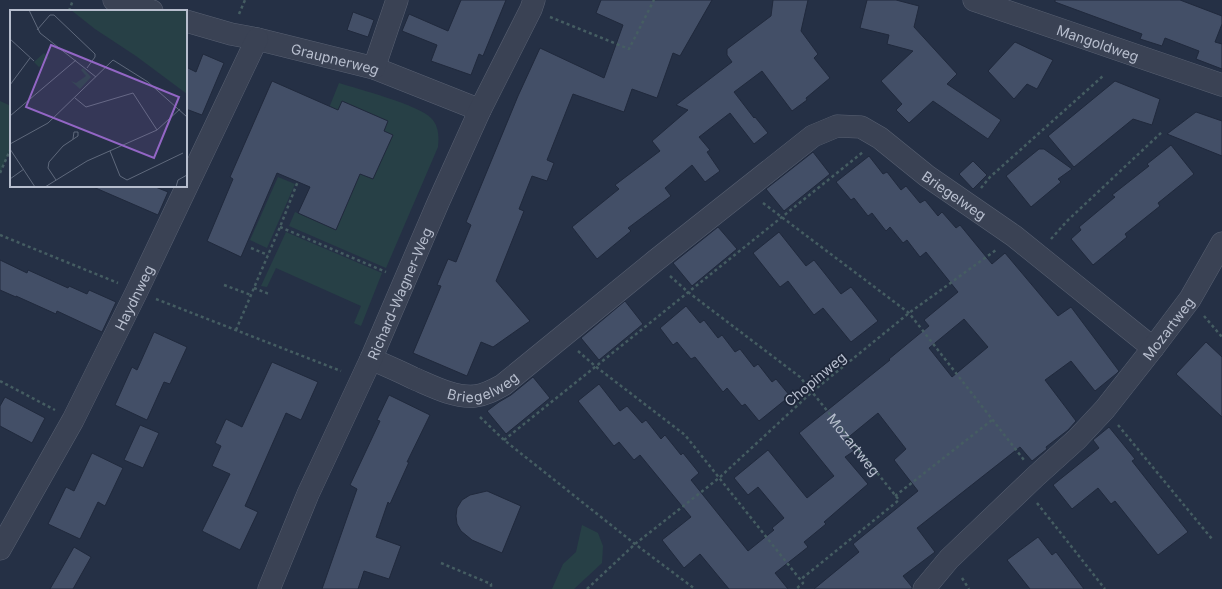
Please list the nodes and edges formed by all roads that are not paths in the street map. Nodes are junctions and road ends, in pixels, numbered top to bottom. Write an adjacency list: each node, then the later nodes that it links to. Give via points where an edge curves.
1 (114, 0): 5 (street)
2 (397, 0): 8 (street)
3 (974, 0): 9 (street, Mangoldweg)
4 (532, 4): 10 (street, Richard-Wagner-Weg)
5 (149, 10)
6 (187, 21): 7 (street, Graupnerweg)
7 (256, 39): 8 (street, Graupnerweg); 11 (street, Haydnweg)
8 (374, 68): 10 (street, Graupnerweg)
9 (1222, 85)
10 (480, 110): 15 (street, Richard-Wagner-Weg)
11 (187, 185)
12 (186, 187): 16 (street, Haydnweg, via 73,420)
13 (1222, 243): 14 (street, Mozartweg, via 1190,299)
14 (1153, 348): 15 (street, Briegelweg, via 1014,236 927,176 880,138 860,127 836,126 813,136 503,385 483,394 460,395 443,391); 18 (street, Mozartweg, via 1105,409 1077,439 949,559)
15 (371, 359): 17 (street, Richard-Wagner-Weg, via 308,494)
16 (0, 549)
17 (269, 589)
18 (924, 589)

